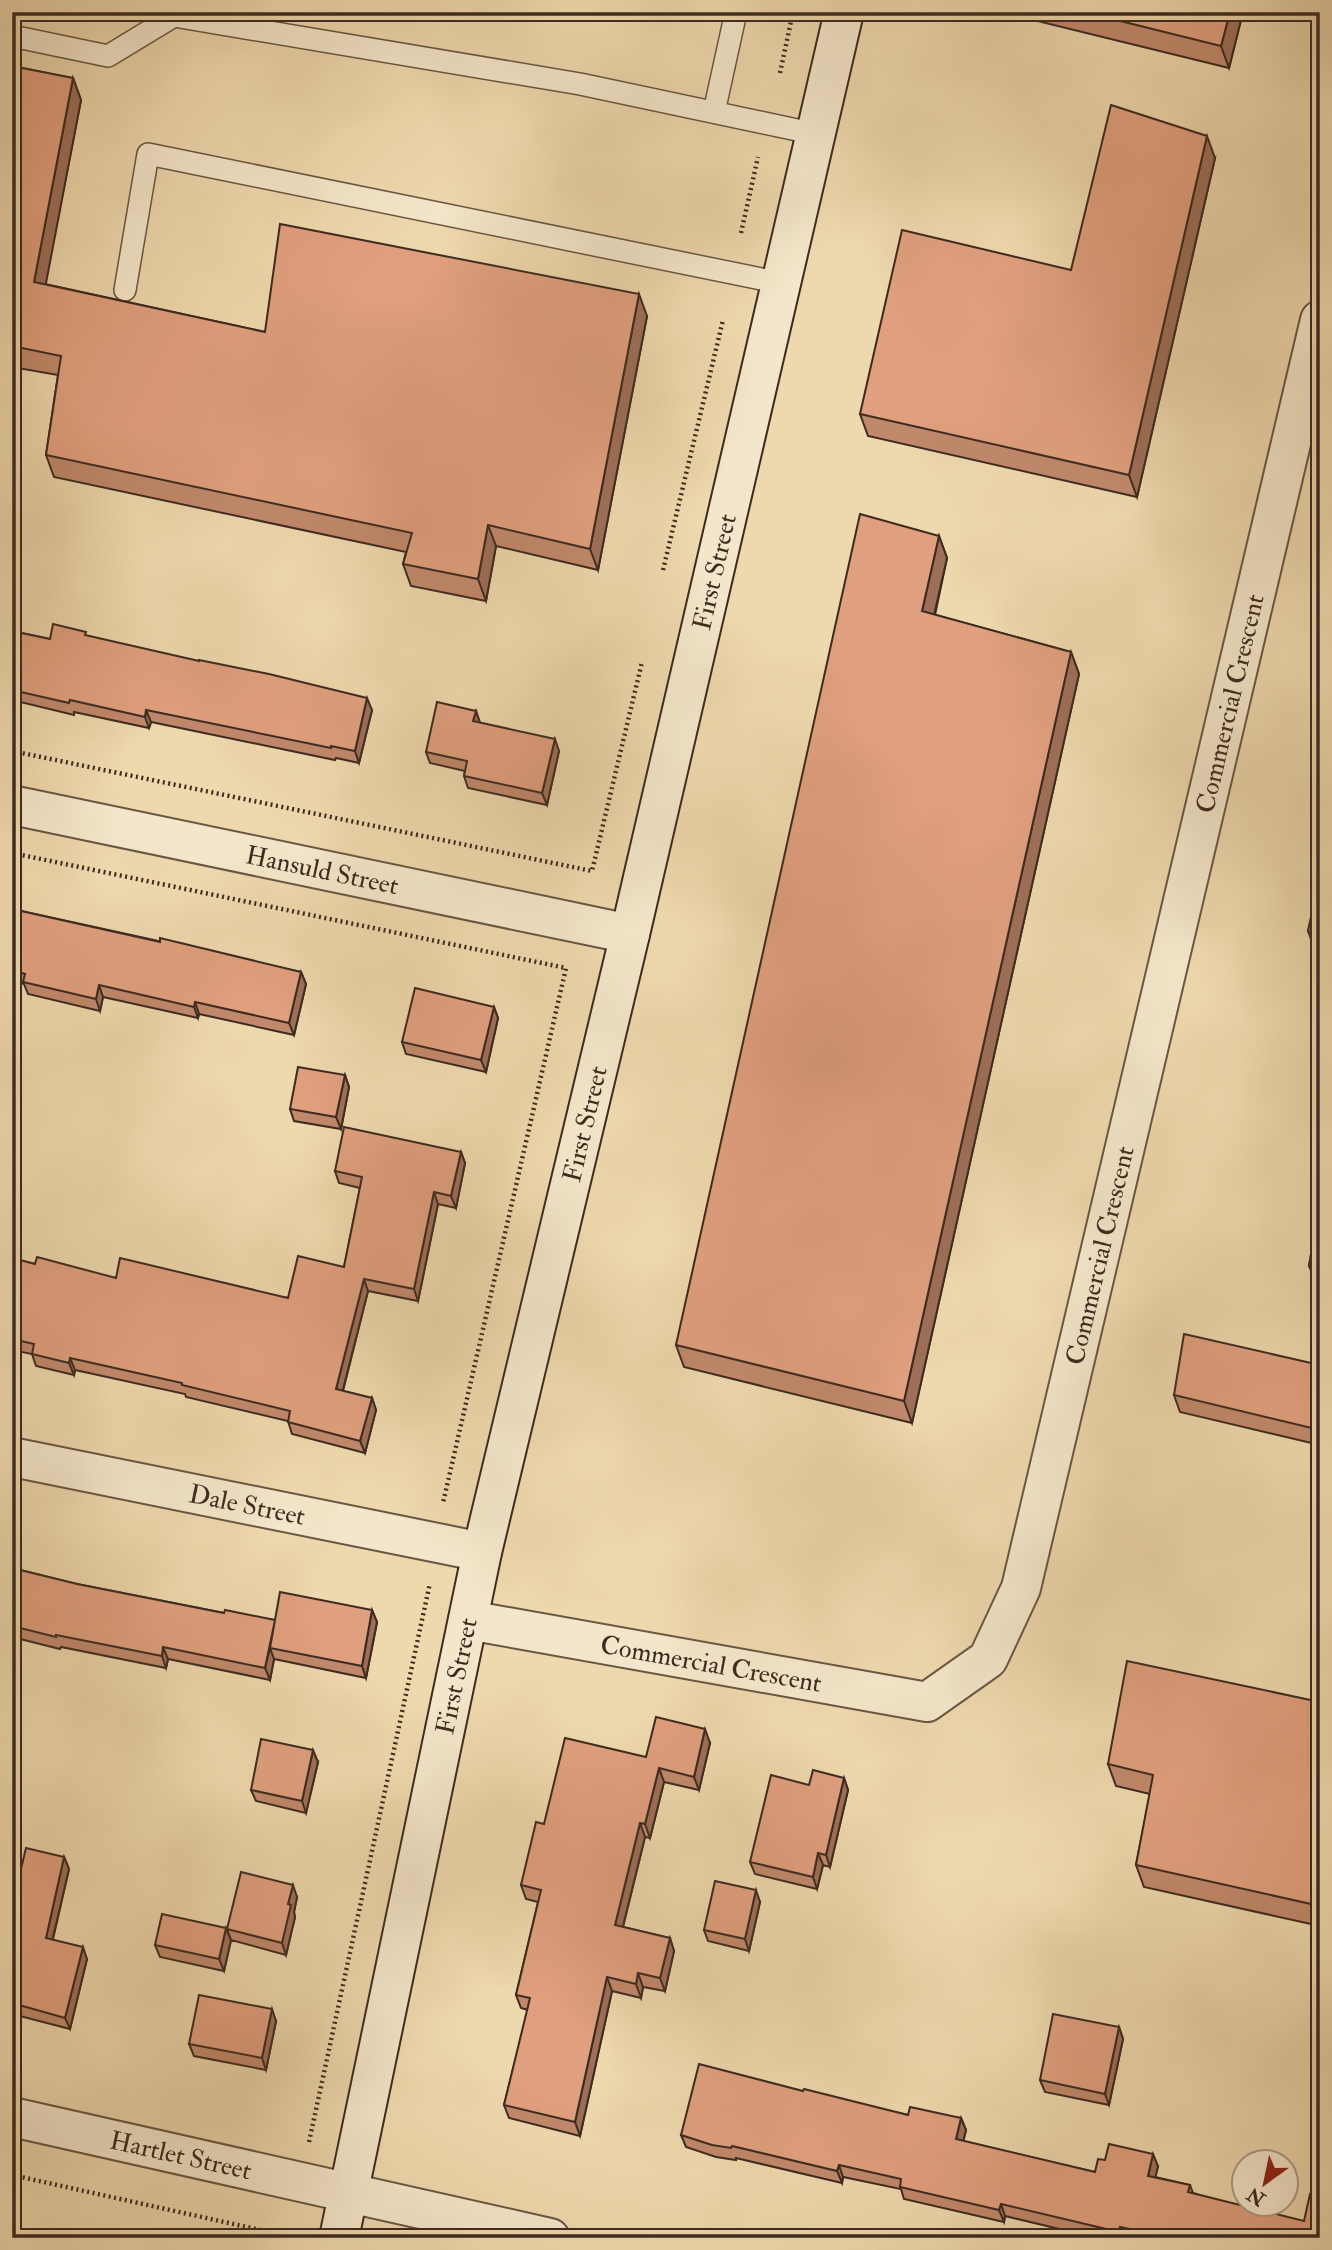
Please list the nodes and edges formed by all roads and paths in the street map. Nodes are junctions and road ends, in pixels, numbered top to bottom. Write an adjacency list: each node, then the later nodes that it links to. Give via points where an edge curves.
1 (736, 12): 7 (lane)
2 (793, 12): 6 (path)
3 (844, 12): 8 (street, First Street)
4 (174, 14): 5 (lane, via 108,56); 7 (lane, via 580,84)
5 (12, 36)
6 (780, 73)
7 (714, 112): 8 (lane)
8 (816, 134): 11 (street, First Street)
9 (758, 157): 10 (path)
10 (741, 233)
11 (781, 283): 12 (lane, via 148,154); 20 (street, First Street)
12 (125, 290)
13 (723, 320): 15 (path)
14 (1320, 320): 25 (street, Commercial Crescent, via 1021,1588 988,1659 928,1702)
15 (663, 570)
16 (642, 662): 17 (path, via 592,871)
17 (12, 751)
18 (12, 805): 20 (street, Hansuld Street)
19 (12, 853): 22 (path, via 566,968)
20 (630, 934): 23 (street, First Street)
21 (12, 1457): 23 (street, Dale Street)
22 (441, 1511)
23 (482, 1552): 25 (street, First Street)
24 (430, 1582): 27 (path)
25 (468, 1620): 29 (street, First Street)
26 (12, 2117): 29 (street, Hartlet Street)
27 (307, 2149)
28 (12, 2175): 30 (path)
29 (350, 2193): 31 (street, First Street); 32 (street, Hartlet Street)
30 (282, 2238)
31 (339, 2238)
32 (550, 2238)

